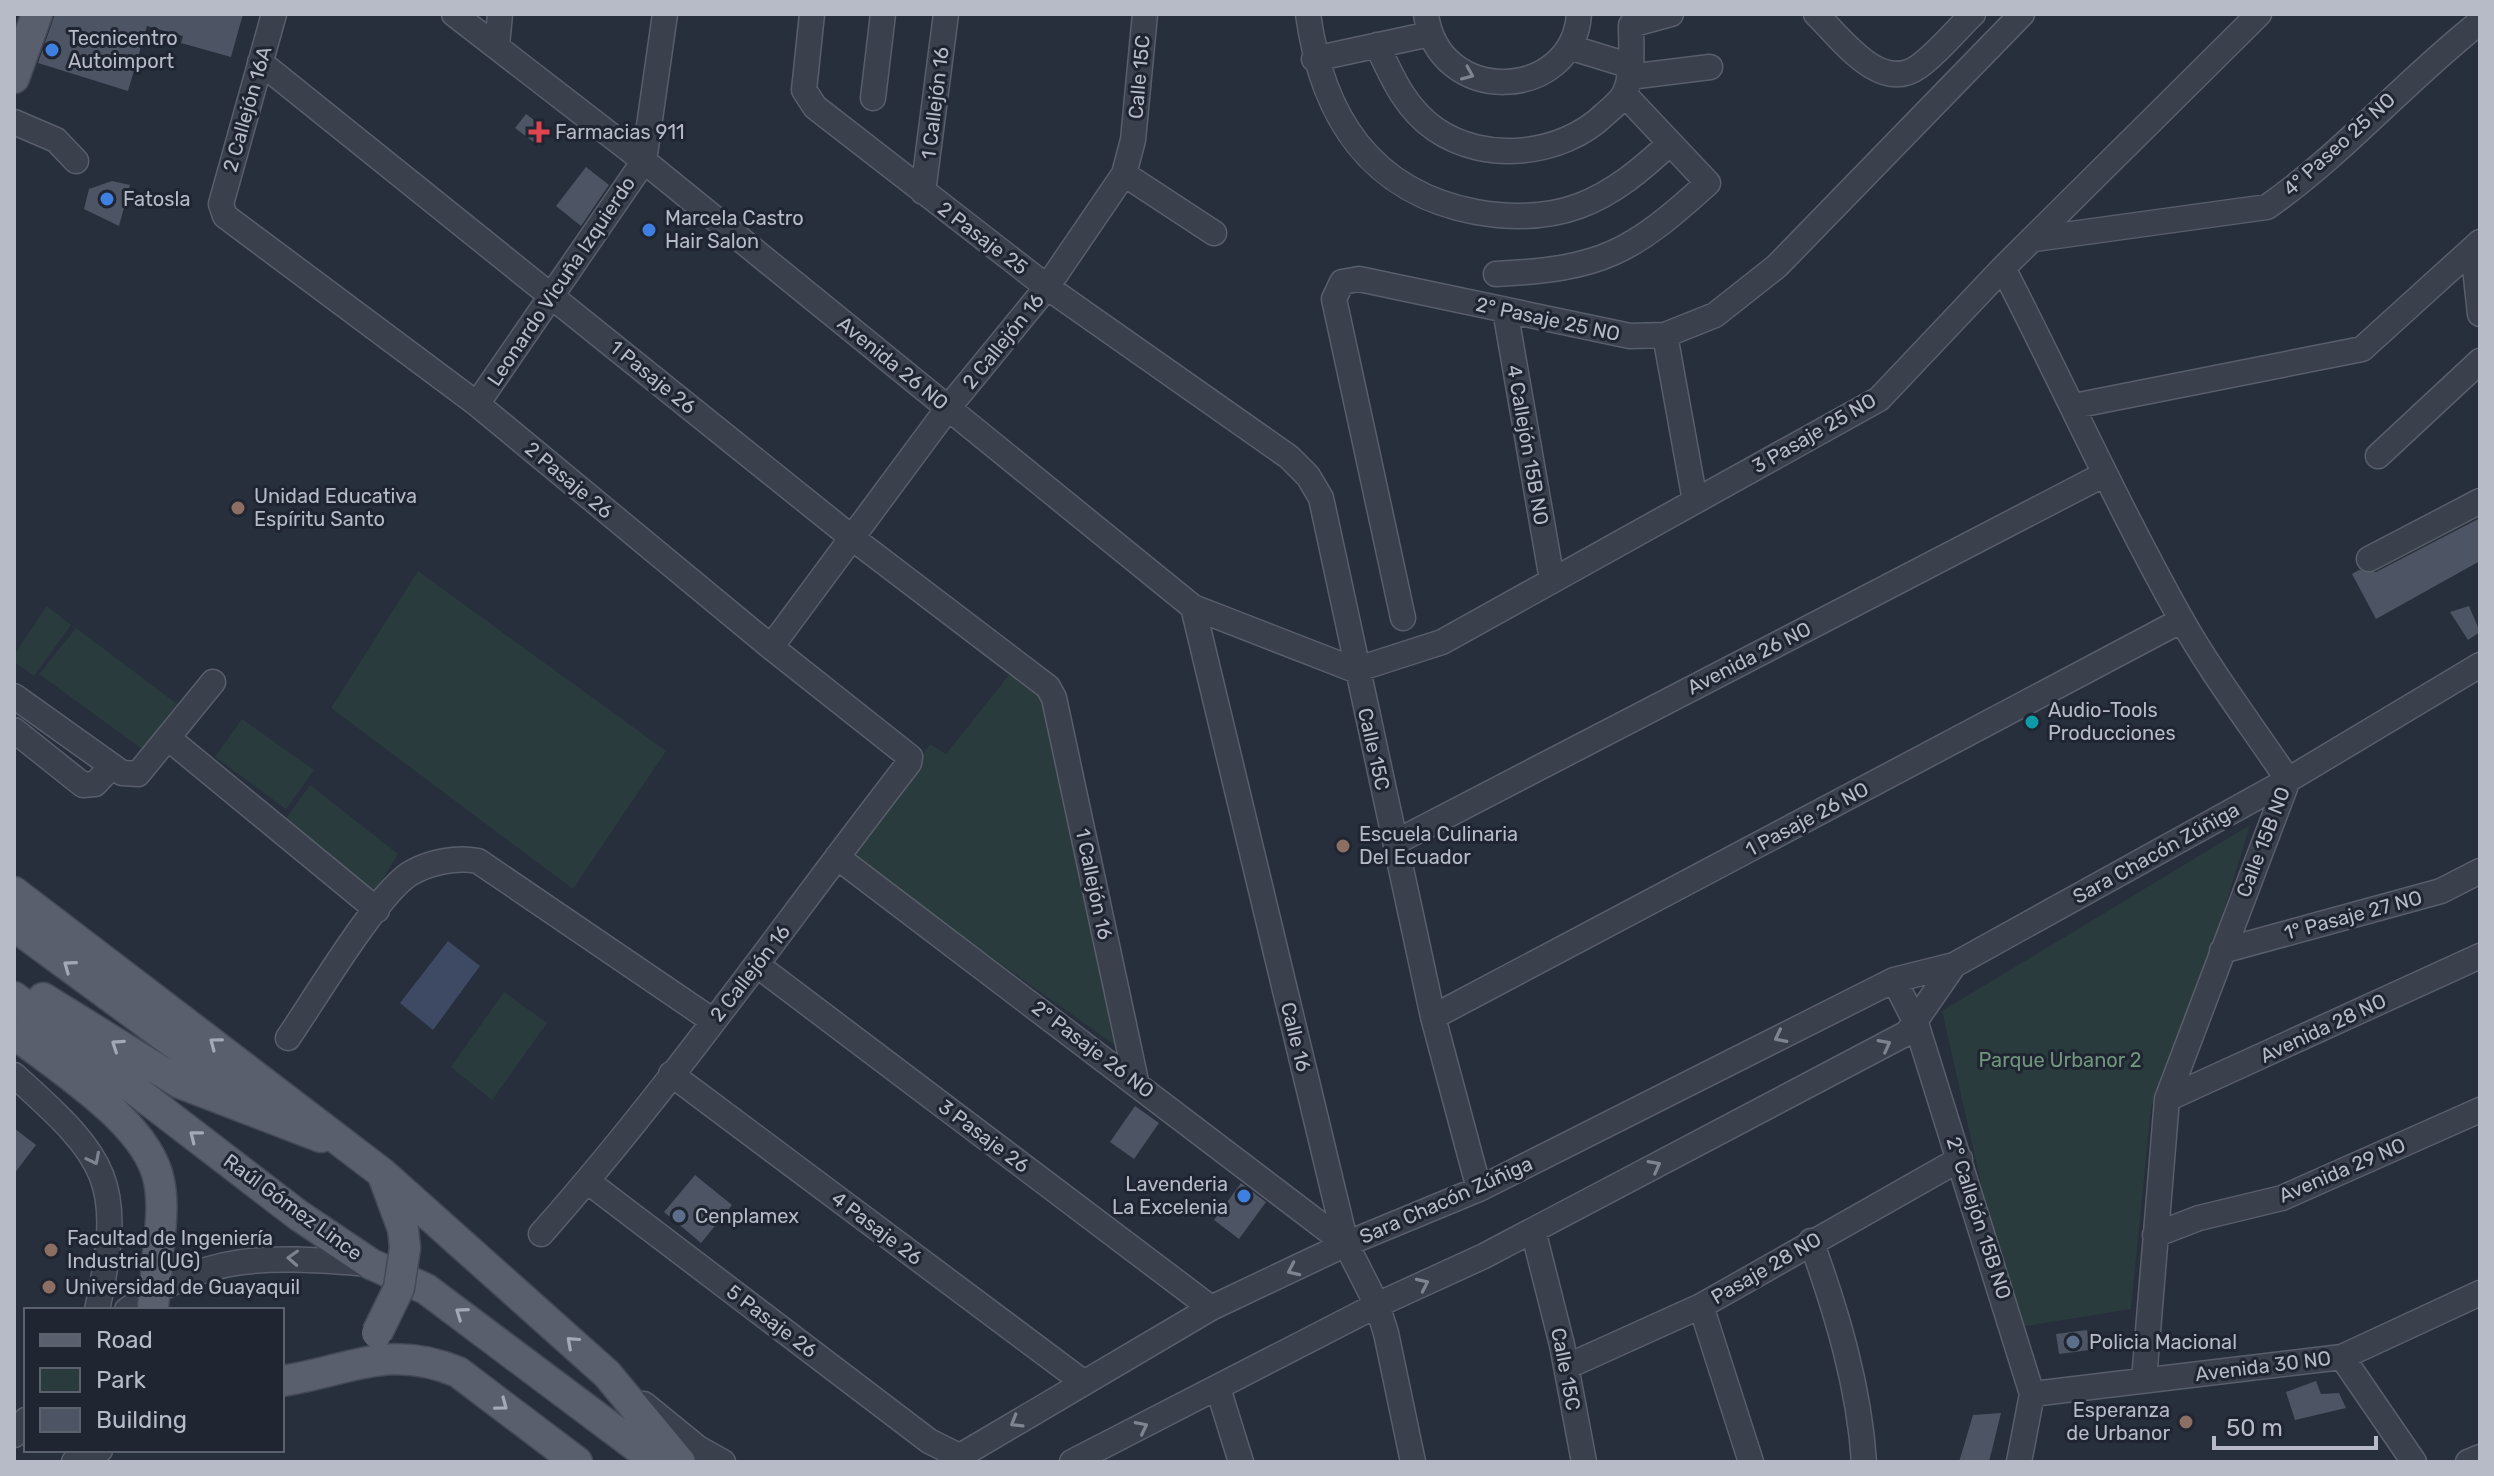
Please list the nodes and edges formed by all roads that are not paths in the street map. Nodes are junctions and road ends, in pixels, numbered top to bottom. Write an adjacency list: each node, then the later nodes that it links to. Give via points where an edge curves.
1 (37, 14): 25 (main road)
2 (274, 14): 23 (street, 2 Callejón 16A)
3 (454, 14): 20 (street, Avenida 26 NO)
4 (500, 14): 20 (street)
5 (665, 14): 32 (street, Leonardo Vicuña Izquierdo)
6 (812, 14): 34 (street, 2 Pasaje 25, via 804,90 815,107)
7 (883, 14): 27 (street)
8 (946, 14): 34 (street, 1 Callejón 16)
9 (1145, 14): 29 (street, Calle 15C)
10 (1308, 14): 22 (street)
11 (1579, 14): 21 (street)
12 (1671, 14): 26 (street, via 1631,25)
13 (1816, 14): 14 (street, via 1869,66 1905,73)
14 (1973, 14)
15 (2022, 14): 45 (street, 2° Pasaje 25 NO, via 1777,266 1715,315)
16 (2259, 14): 37 (street, 3 Pasaje 25 NO)
17 (2480, 22): 37 (street, 4° Paseo 25 NO, via 2267,207)
18 (1428, 24): 19 (street); 21 (street, one-way to 21, via 1439,53 1453,68 1496,82 1519,82 1539,73)
19 (1377, 45): 22 (street); 26 (street, via 1412,109 1448,137 1480,148 1516,150 1562,143 1600,120)
20 (497, 46): 32 (street, Avenida 26 NO)
21 (1569, 47): 26 (street)
22 (1314, 59): 30 (street, via 1328,94 1367,158 1408,190 1447,206 1505,216 1571,208 1632,178)
23 (260, 62): 35 (street, 2 Callejón 16A); 42 (street, 1 Pasaje 26)
24 (1710, 67): 26 (street)
25 (14, 78)
26 (1628, 79): 30 (street)
27 (873, 98)
28 (14, 122): 31 (street, via 56,140)
29 (1133, 140): 33 (street, 2 Callejón 16)
30 (1669, 144): 40 (street, via 1708,183 1654,231 1579,266)
31 (76, 161)
32 (644, 161): 42 (street, Leonardo Vicuña Izquierdo); 49 (street, Avenida 26 NO)
33 (1124, 174): 36 (street); 41 (street, 2 Callejón 16)
34 (923, 192): 41 (street, 2 Pasaje 25)
35 (221, 204): 47 (street, 2 Pasaje 26, via 225,216)
36 (1214, 233)
37 (2035, 239): 39 (street, 3 Pasaje 25 NO)
38 (2477, 246): 44 (street); 48 (street, via 2362,349)
39 (2003, 268): 48 (street, Calle 15B NO); 53 (street, 3 Pasaje 25 NO, via 1879,399)
40 (1496, 274)
41 (1047, 287): 49 (street, 2 Callejón 16); 51 (street, 2 Pasaje 25)
42 (550, 293): 47 (street, Leonardo Vicuña Izquierdo); 55 (street, 1 Pasaje 26)
43 (1505, 310): 45 (street, 2° Pasaje 25 NO, via 1630,336); 57 (street, 4 Callejón 15B NO); 59 (street, 2° Pasaje 25 NO, via 1359,279 1337,288 1334,299)
44 (2480, 314)
45 (1665, 335): 53 (street)
46 (2480, 361): 50 (street)
47 (477, 404): 61 (street, 2 Pasaje 26)
48 (2074, 406): 52 (street, Calle 15B NO)
49 (948, 408): 55 (street, 2 Callejón 16); 58 (street, Avenida 26 NO)
50 (2378, 456)
51 (1289, 457): 63 (street, Calle 15C, via 1321,498)
52 (2103, 475): 60 (street, Calle 15B NO); 72 (street, Avenida 26 NO)
53 (1695, 501): 57 (street, 3 Pasaje 25 NO)
54 (2480, 501): 56 (street)
55 (851, 537): 61 (street, 2 Callejón 16); 65 (street, 1 Pasaje 26)
56 (2369, 559)
57 (1552, 580): 63 (street, 3 Pasaje 25 NO, via 1442,642)
58 (1193, 607): 63 (street, Avenida 26 NO); 106 (street, Calle 16)
59 (1403, 618)
60 (2182, 620): 71 (street, Calle 15B NO); 85 (street, 1 Pasaje 26 NO)
61 (771, 647): 69 (street, 2 Pasaje 26, via 909,755)
62 (2480, 665): 71 (street, Sara Chacón Zúñiga)
63 (1355, 670): 72 (street, Calle 15C)
64 (213, 682): 68 (street)
65 (1048, 687): 93 (street, 1 Callejón 16)
66 (14, 696): 70 (street)
67 (14, 730): 70 (street, via 83,785 95,784)
68 (168, 738): 70 (street, via 138,774); 76 (street)
69 (909, 763): 73 (street, 2 Callejón 16)
70 (112, 766)
71 (2288, 780): 78 (street, Calle 15B NO); 81 (street, Sara Chacón Zúñiga)
72 (1396, 842): 85 (street, Calle 15C)
73 (837, 857): 80 (street, 2 Callejón 16); 93 (street, 2° Pasaje 26 NO)
74 (2480, 871): 78 (street, 1° Pasaje 27 NO, via 2441,891)
75 (14, 892): 99 (main road, one-way to 75)
76 (377, 910): 86 (street, via 411,873 442,862 478,861); 89 (street)
77 (14, 926): 97 (main road, one-way to 77, via 220,1077)
78 (2222, 951): 95 (street, Calle 15B NO)
79 (2480, 956): 95 (street, Avenida 28 NO)
80 (757, 965): 86 (street, 2 Callejón 16); 114 (street, 3 Pasaje 26)
81 (1954, 965): 82 (street, Sara Chacón Zúñiga); 87 (street, Sara Chacón Zúñiga)
82 (1894, 980): 87 (street, 2° Callejón 15B NO); 101 (street, Sara Chacón Zúñiga, one-way to 101)
83 (14, 982): 97 (main road, one-way to 83, via 180,1083)
84 (14, 997): 107 (main road, Raúl Gómez Lince, one-way to 84, via 298,1215)
85 (1433, 1017): 101 (street, Calle 15C)
86 (713, 1021): 91 (street, 2 Callejón 16)
87 (1916, 1023): 98 (street, 2° Callejón 15B NO); 102 (street, Sara Chacón Zúñiga, one-way to 87, via 1907,1033)
88 (14, 1033): 94 (main road)
89 (288, 1038)
90 (14, 1059): 94 (main road)
91 (671, 1074): 100 (street, 2 Callejón 16); 121 (street, 4 Pasaje 26)
92 (14, 1075): 111 (street, one-way to 111, via 73,1128 99,1168 111,1228)
93 (1136, 1081): 106 (street, 2° Pasaje 26 NO)
94 (76, 1083): 112 (main road, bridge, via 119,1114 159,1179 158,1255)
95 (2167, 1099): 104 (street, Calle 15B NO)
96 (2480, 1110): 104 (street, Avenida 29 NO, via 2282,1198 2199,1218)
97 (318, 1136): 99 (main road)
98 (1960, 1159): 105 (street, Pasaje 28 NO); 123 (street, 2° Callejón 15B NO)
99 (373, 1166): 117 (main road, bridge, via 397,1211 405,1248 399,1288 377,1333 349,1359); 118 (main road, one-way to 99)
100 (587, 1181): 103 (street, 2 Callejón 16); 126 (street, 5 Pasaje 26)
101 (1479, 1189): 106 (street, Sara Chacón Zúñiga)
102 (1533, 1230): 109 (street, Sara Chacón Zúñiga, one-way to 102); 116 (street, Calle 15C)
103 (541, 1234)
104 (2155, 1235): 119 (street, Calle 15B NO)
105 (1811, 1241): 110 (street, Pasaje 28 NO); 137 (street, via 1844,1339)
106 (1346, 1244): 109 (street, Calle 16); 114 (street, Sara Chacón Zúñiga, one-way to 114)
107 (371, 1264): 113 (street, one-way to 113, via 249,1259 179,1279); 129 (main road, Raúl Gómez Lince, one-way to 107, via 426,1289)
108 (2480, 1293): 115 (street, Avenida 30 NO)
109 (1377, 1305): 122 (street, Sara Chacón Zúñiga); 134 (street, Calle 16)
110 (1701, 1306): 116 (street, Pasaje 28 NO); 136 (street)
111 (97, 1308)
112 (145, 1308)
113 (146, 1308)
114 (1211, 1308): 121 (street, Sara Chacón Zúñiga)
115 (2342, 1357): 119 (street, Avenida 30 NO); 139 (street)
116 (1566, 1367): 135 (street, Calle 15C)
117 (326, 1370): 120 (main road); 128 (main road, one-way to 128, via 379,1358 438,1364 458,1372)
118 (607, 1374): 130 (main road); 131 (street)
119 (2144, 1380): 123 (street, Avenida 30 NO)
120 (284, 1382)
121 (1083, 1382): 126 (street, Sara Chacón Zúñiga, one-way to 126)
122 (1218, 1388): 132 (street, Sara Chacón Zúñiga, one-way to 122); 133 (street)
123 (2032, 1394): 138 (street, 2° Callejón 15B NO)
124 (96, 1452): 127 (street)
125 (2480, 1457): 140 (street)
126 (954, 1459)
127 (74, 1462)
128 (577, 1462)
129 (657, 1462)
130 (680, 1462)
131 (723, 1462)
132 (1072, 1462)
133 (1241, 1462)
134 (1413, 1462)
135 (1584, 1462)
136 (1751, 1462)
137 (1864, 1462)
138 (2019, 1462)
139 (2414, 1462)
140 (2468, 1462)

